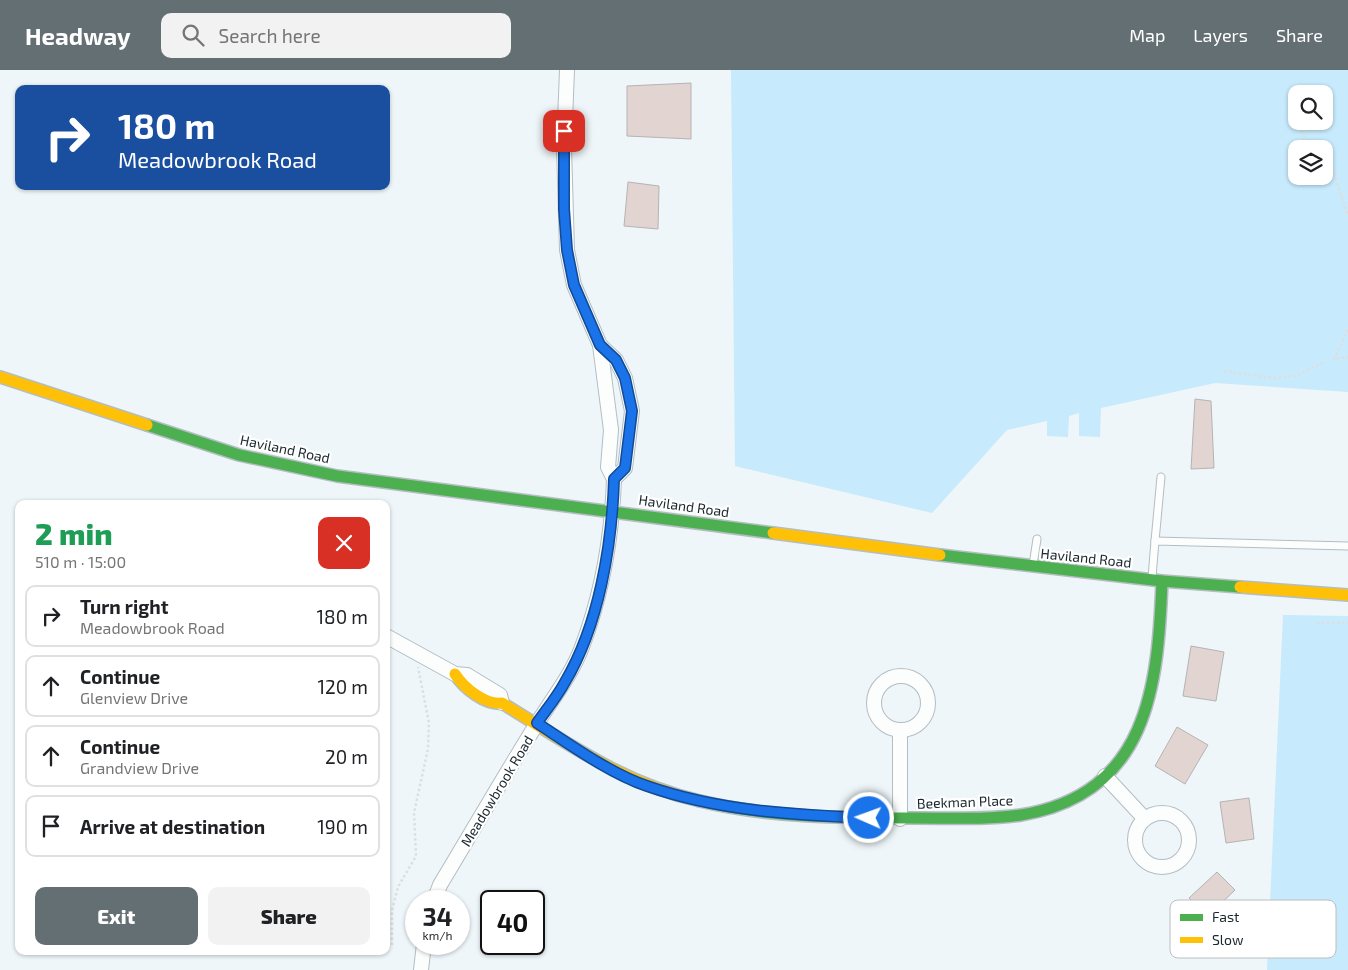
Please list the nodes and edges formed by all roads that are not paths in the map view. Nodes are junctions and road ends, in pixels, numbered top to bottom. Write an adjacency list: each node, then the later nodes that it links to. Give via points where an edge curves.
1 (567, 70): 2 (street, via 564,147 567,250 574,285)
2 (600, 345): 5 (street, Meadowbrook Road, via 611,430 608,467); 5 (street, via 616,360 625,378 632,411 625,468)
3 (0, 378): 6 (street, Haviland Road, via 239,455 356,478)
4 (1161, 477): 8 (lane)
5 (614, 479): 6 (street, Meadowbrook Road)
6 (613, 512): 10 (street, Haviland Road); 15 (street, Meadowbrook Road, via 596,608 565,682)
7 (1037, 539): 10 (lane)
8 (1155, 541): 9 (lane); 11 (lane)
9 (1348, 546)
10 (1033, 568): 11 (street, Haviland Road)
11 (1157, 581): 12 (street, Haviland Road); 17 (street, Beekman Place, via 1156,670 1150,703 1134,737)
12 (1348, 595)
13 (390, 638): 14 (street, via 456,674 467,675 500,695)
14 (502, 702): 15 (street, Beekman Place)
15 (537, 723): 18 (street, Beekman Place, via 587,756 645,786 730,808 839,817); 20 (street, Meadowbrook Road)
16 (900, 730): 18 (street)
17 (1105, 776): 18 (street, Beekman Place, via 1059,804 1036,812 995,818); 19 (street)
18 (900, 818)
19 (1145, 819)
20 (438, 890)
21 (423, 955): 22 (street)
22 (421, 970)

